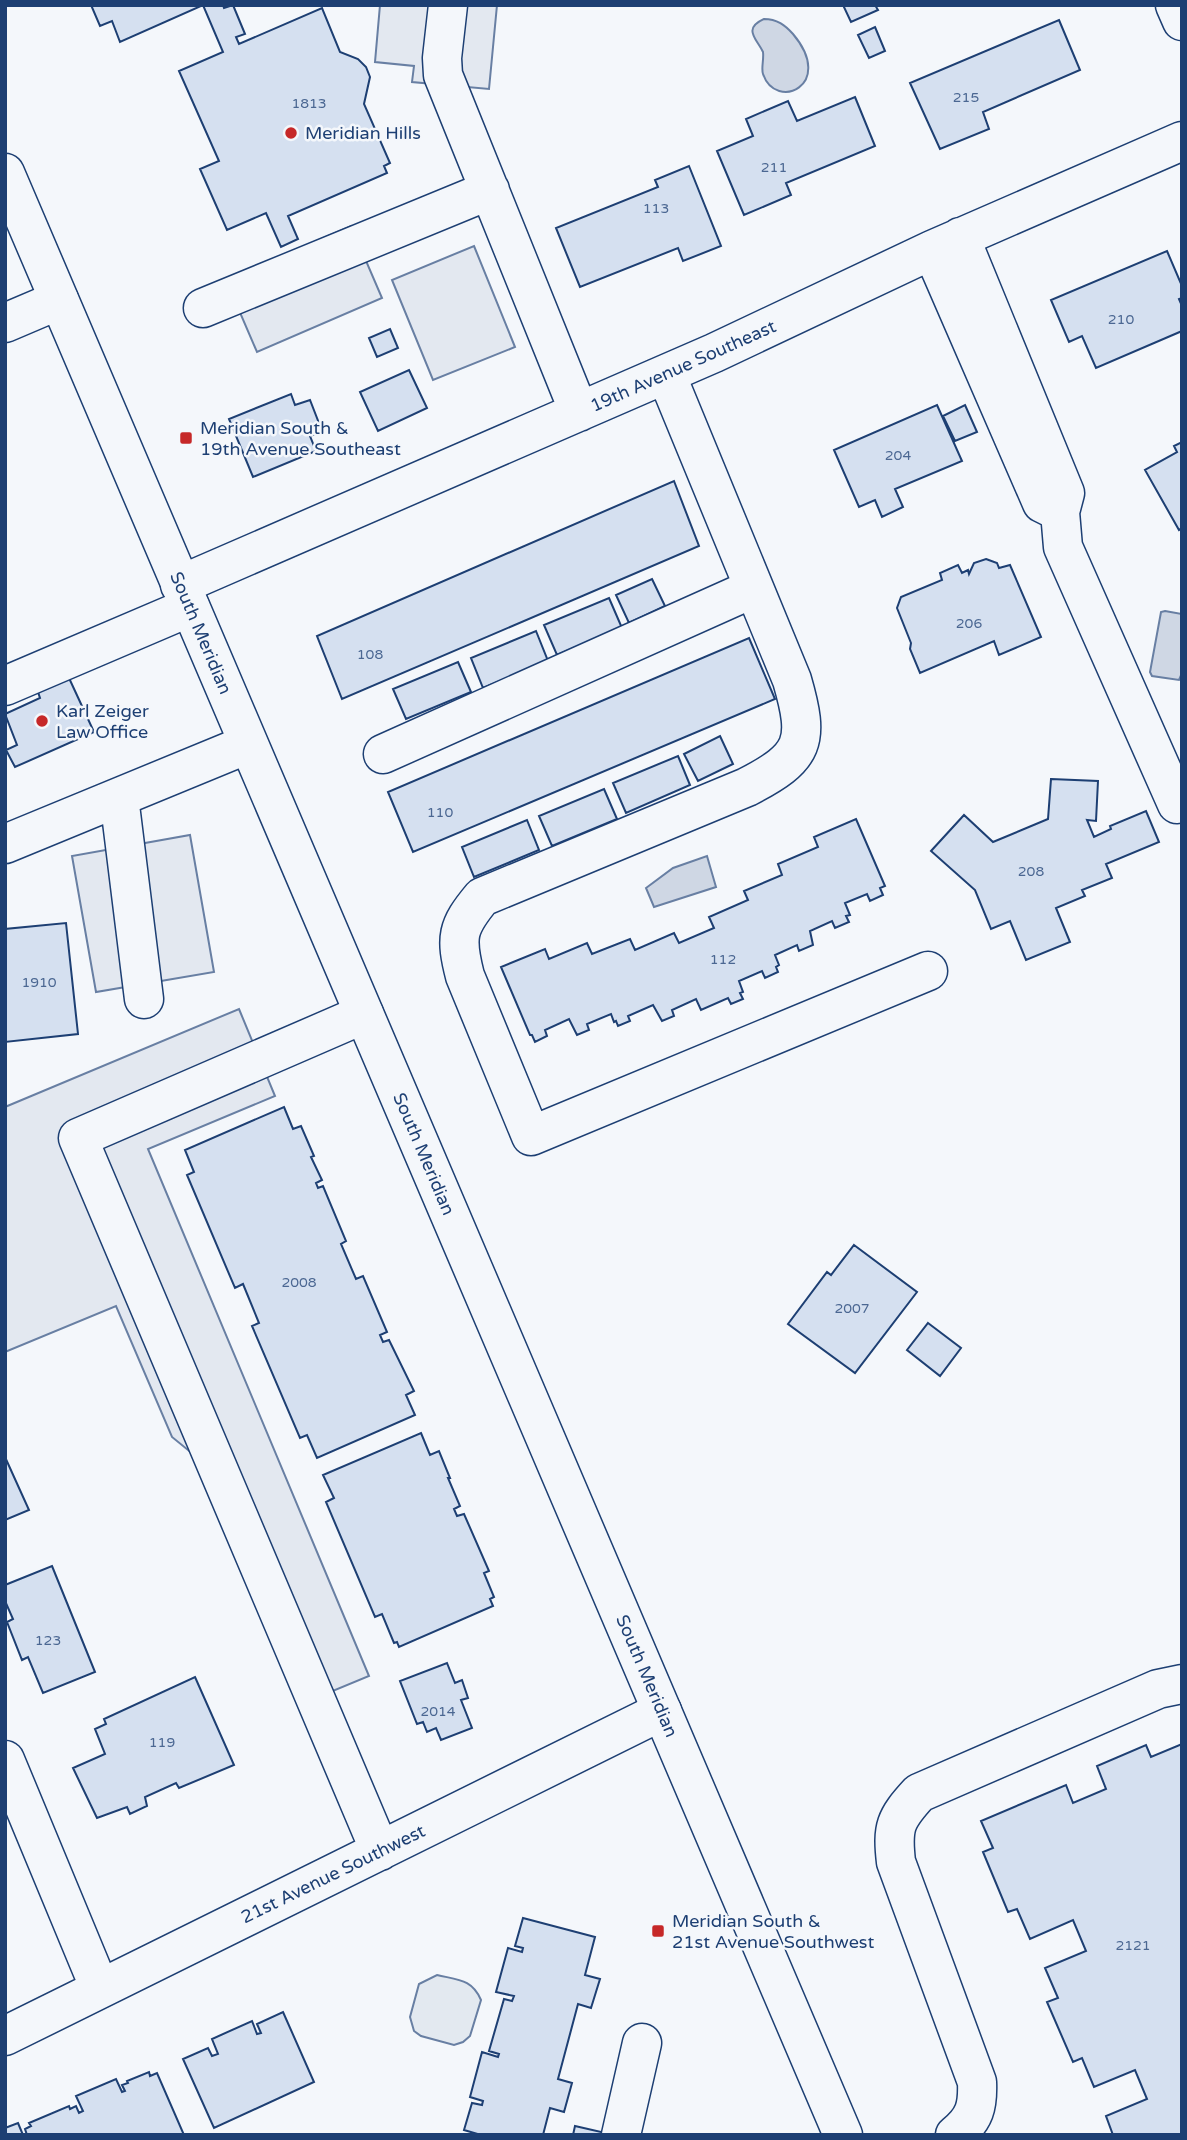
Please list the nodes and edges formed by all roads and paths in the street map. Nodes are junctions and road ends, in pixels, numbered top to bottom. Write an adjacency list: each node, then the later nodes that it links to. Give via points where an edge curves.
1 (448, 5): 6 (main road, via 443,75)
2 (1175, 5): 3 (main road)
3 (1182, 21)
4 (1182, 141): 7 (main road, 19th Avenue Southeast)
5 (5, 173): 8 (main road, South Meridian)
6 (490, 190): 9 (main road); 12 (main road)
7 (946, 244): 11 (main road, 19th Avenue Southeast); 19 (main road, via 1042,503 1060,512 1063,547)
8 (58, 300): 10 (main road); 14 (main road, South Meridian)
9 (203, 308)
10 (5, 323)
11 (666, 374): 12 (main road, 19th Avenue Southeast); 13 (main road)
12 (579, 412): 14 (main road, 19th Avenue Southeast)
13 (754, 588): 17 (main road); 21 (main road, via 800,708 801,738 794,756 747,787 482,897 460,932 465,976 531,1136)
14 (185, 596): 15 (main road, 19th Avenue Southeast); 16 (main road, South Meridian)
15 (5, 686)
16 (248, 744): 18 (main road); 23 (main road, South Meridian)
17 (383, 754)
18 (119, 797): 20 (main road); 22 (main road)
19 (1177, 804)
20 (5, 844)
21 (928, 971)
22 (144, 999)
23 (364, 1014): 25 (main road, South Meridian); 27 (main road, via 78,1138)
24 (1182, 1684): 33 (main road, via 1158,1689 919,1793 902,1812 893,1837 896,1862 977,2082 978,2104 966,2127)
25 (662, 1711): 27 (main road, 21st Avenue Southwest); 31 (main road, South Meridian)
26 (5, 1760): 28 (main road)
27 (380, 1851): 28 (main road, 21st Avenue Southwest)
28 (100, 1989): 29 (main road, 21st Avenue Southwest)
29 (5, 2036)
30 (642, 2043): 32 (main road)
31 (839, 2133)
32 (621, 2135)
33 (955, 2135)

